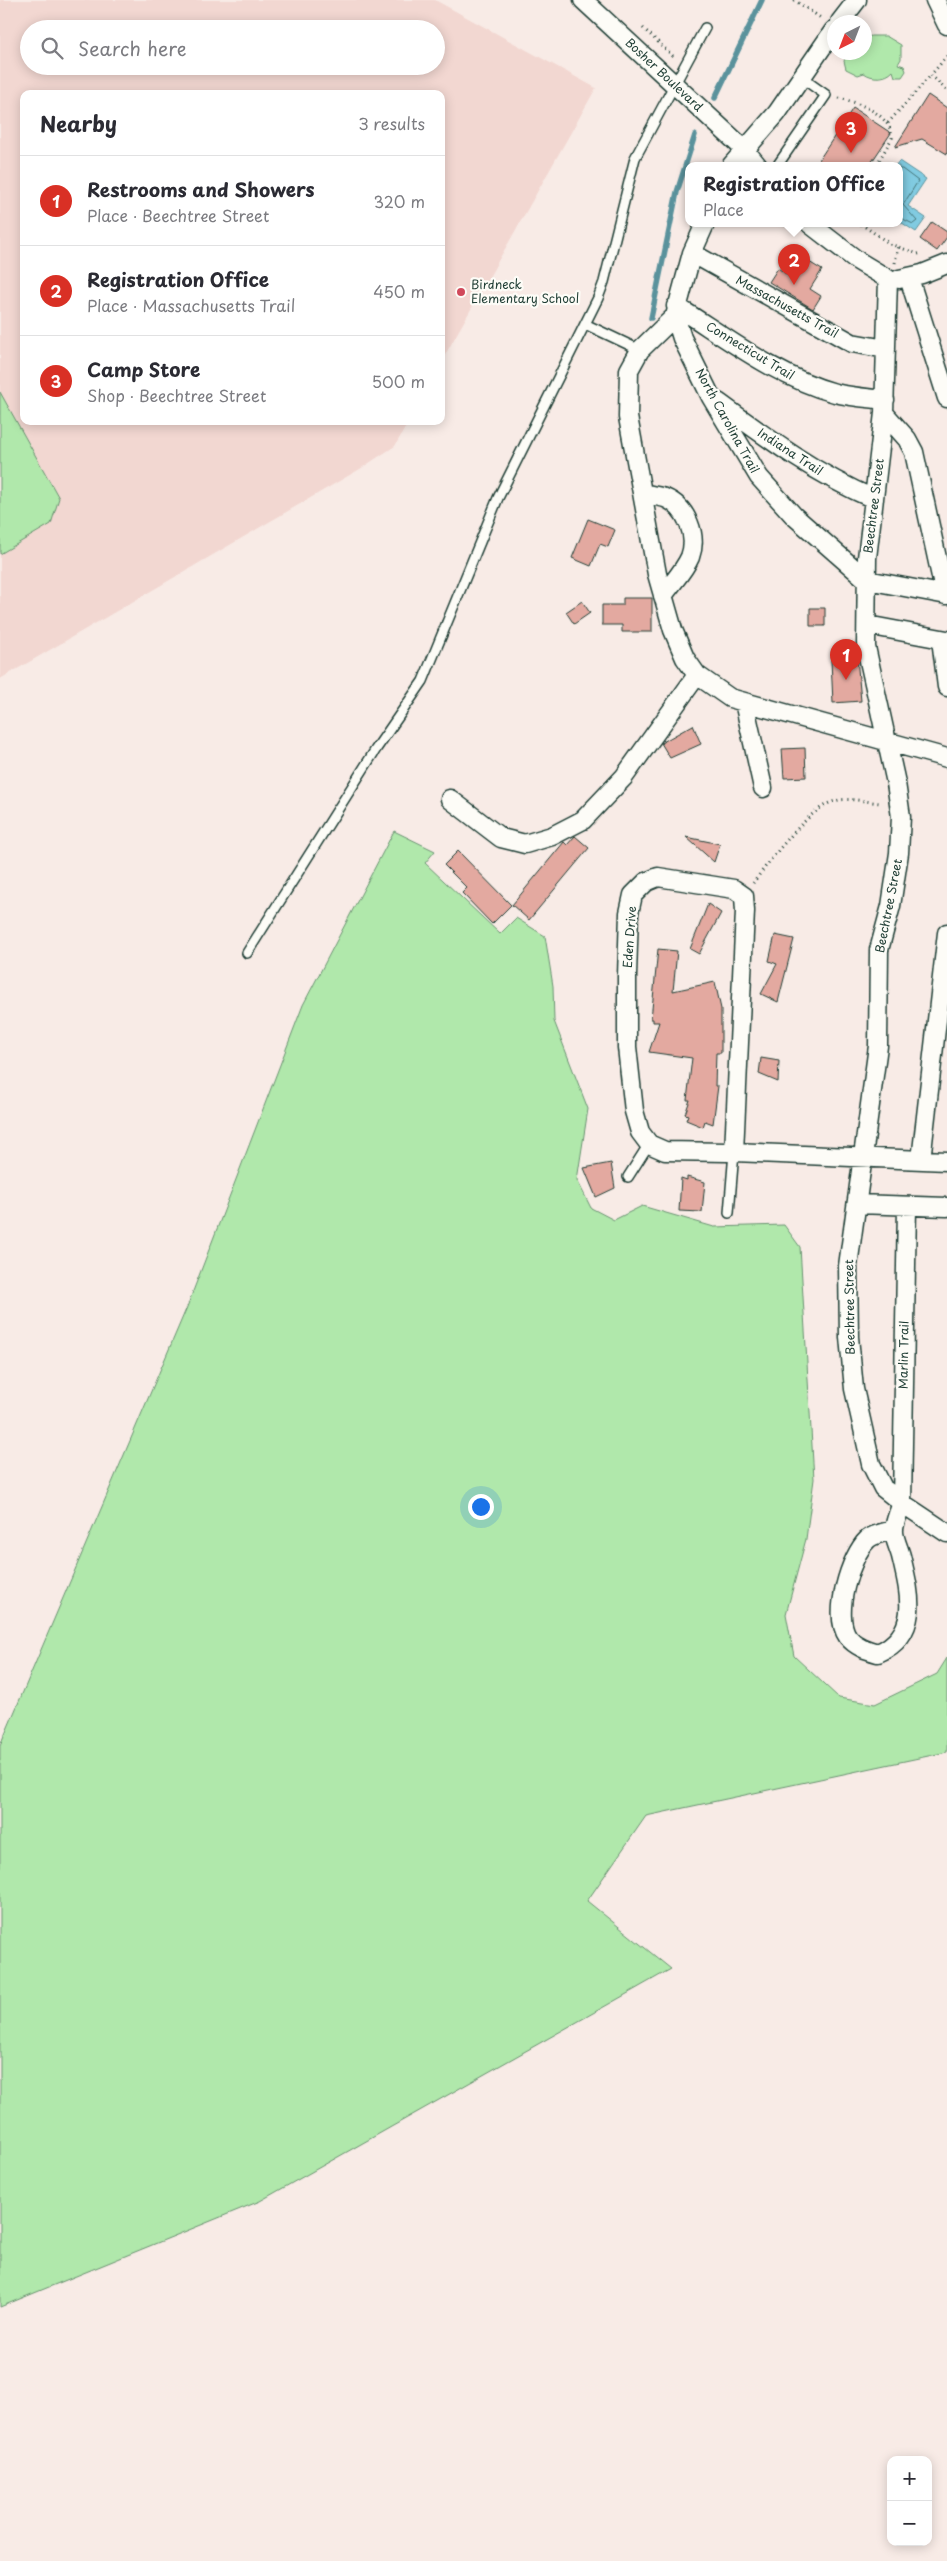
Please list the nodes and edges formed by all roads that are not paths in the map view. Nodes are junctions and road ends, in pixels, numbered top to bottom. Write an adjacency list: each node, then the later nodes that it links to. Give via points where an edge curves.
1 (582, 0): 9 (street, Bosher Boulevard)
2 (856, 0): 4 (street)
3 (935, 0): 5 (street)
4 (842, 15)
5 (947, 25)
6 (705, 28): 9 (lane)
7 (827, 36): 8 (street)
8 (802, 78): 10 (street, via 767,127); 13 (lane, via 826,95)
9 (675, 86): 10 (street, Bosher Boulevard); 21 (lane, via 635,158 604,282)
10 (745, 150): 11 (street); 12 (street)
11 (734, 162)
12 (755, 162)
13 (781, 162)
14 (703, 227): 16 (street)
15 (814, 227): 19 (street)
16 (692, 253): 20 (street); 23 (street, Massachusetts Trail, via 852,343)
17 (946, 264): 18 (street)
18 (909, 278): 19 (street); 25 (street)
19 (888, 279): 23 (street, Beechtree Street)
20 (676, 311): 22 (street); 24 (street, North Carolina Trail, via 682,338); 26 (street, Connecticut Trail, via 809,384)
21 (585, 324): 22 (lane); 42 (lane, via 498,498 423,680)
22 (640, 350): 27 (street, via 629,370 628,417)
23 (886, 350): 26 (street, Beechtree Street)
24 (711, 397): 28 (street, Indiana Trail, via 785,450 849,488); 29 (street, North Carolina Trail, via 759,477 794,516)
25 (947, 398)
26 (885, 407): 28 (street, Beechtree Street); 30 (street, via 914,452)
27 (642, 493): 31 (street); 31 (street, via 667,499 680,510 694,537 690,558)
28 (874, 498): 29 (street, Beechtree Street)
29 (867, 580): 30 (street); 32 (street, Beechtree Street)
30 (946, 595)
31 (663, 596): 34 (street, via 682,651)
32 (867, 625): 33 (street); 37 (street, Beechtree Street, via 866,647)
33 (944, 640): 35 (street)
34 (697, 675): 36 (street, via 730,698); 40 (street, via 624,777 583,820 552,836 525,844 501,838)
35 (947, 687)
36 (744, 702): 37 (street); 39 (street)
37 (886, 741): 38 (street); 45 (street, Beechtree Street, via 901,817 899,854 891,906 879,950 878,1046)
38 (947, 758)
39 (763, 788)
40 (450, 798)
41 (947, 933): 46 (street)
42 (247, 953)
43 (649, 1144): 44 (street, via 665,1152); 44 (street, Eden Drive, via 640,1132 634,1111 627,1047 629,922 634,895 646,882 658,877 734,889 744,896); 48 (lane)
44 (734, 1152): 45 (street); 52 (lane)
45 (863, 1159): 46 (street); 49 (street, Beechtree Street)
46 (921, 1160): 47 (street)
47 (947, 1161)
48 (628, 1177)
49 (856, 1204): 50 (street); 53 (street, Beechtree Street, via 848,1266 854,1389 871,1464 883,1488)
50 (907, 1206): 51 (street); 53 (street, Marlin Trail)
51 (947, 1207)
52 (730, 1213)
53 (902, 1503): 54 (street, Marlin Trail); 55 (street, Beechtree Street)
54 (894, 1530): 54 (street, via 910,1611 905,1634 891,1648 878,1653 861,1648 848,1636 842,1623 842,1605 855,1555 869,1538)
55 (947, 1533)

